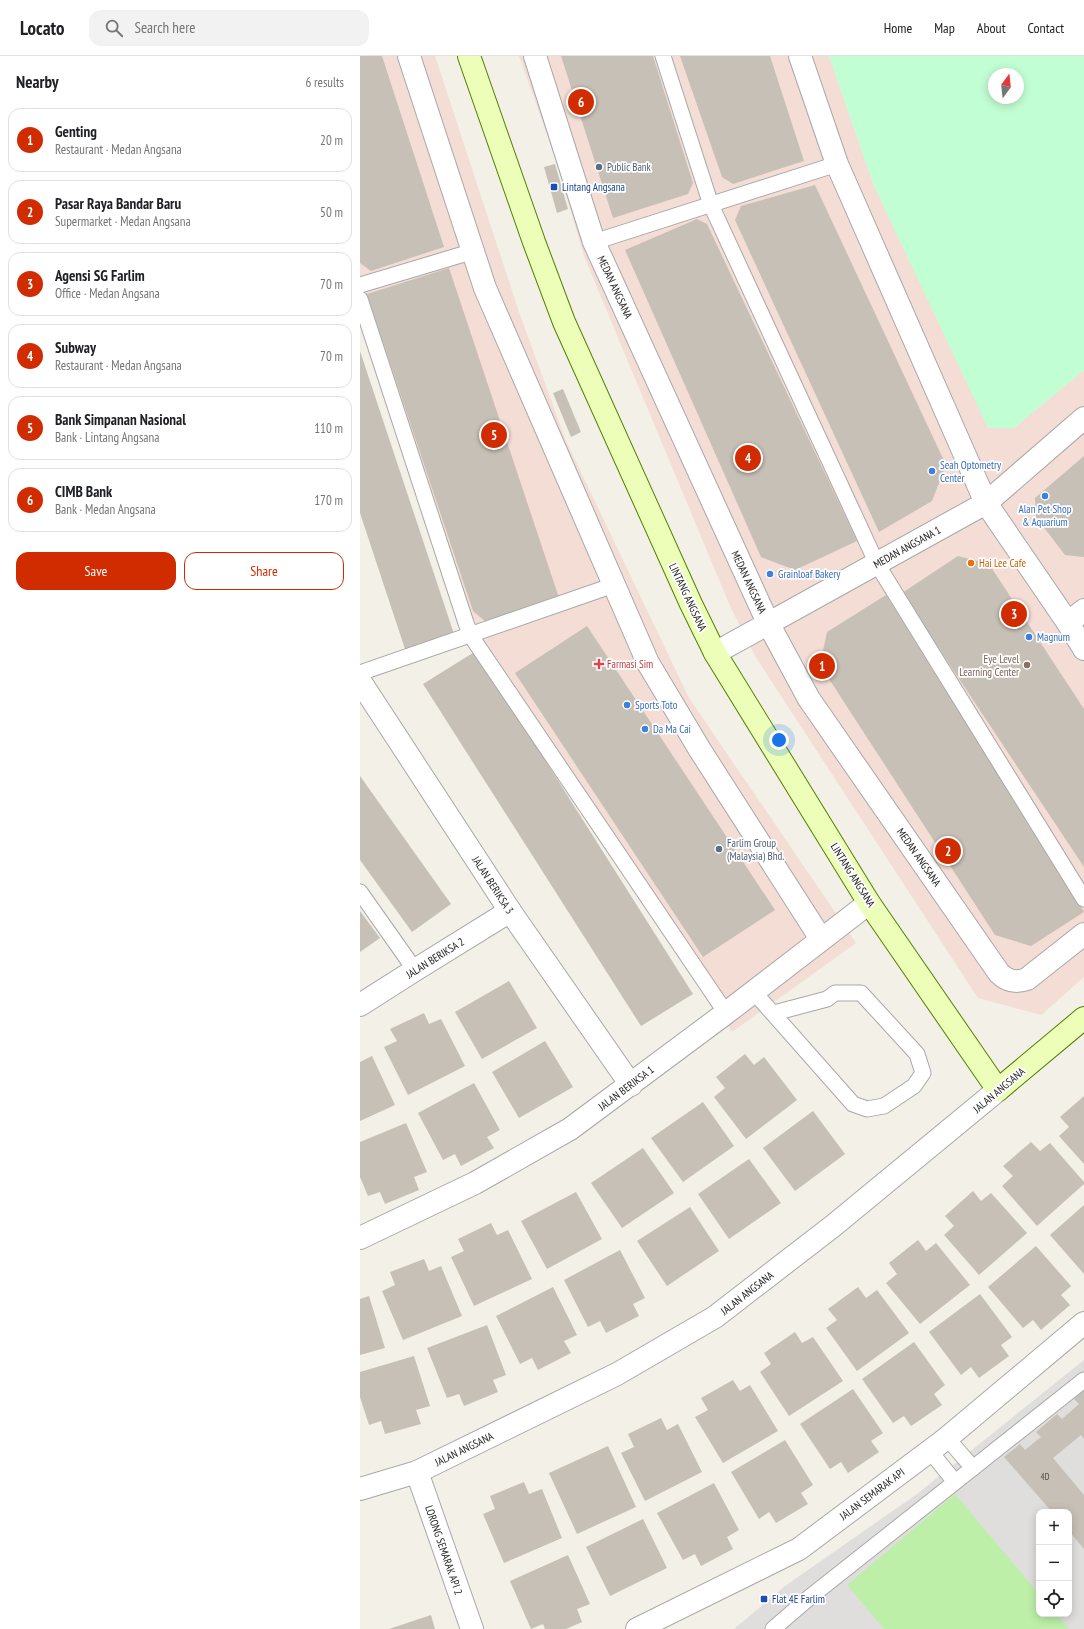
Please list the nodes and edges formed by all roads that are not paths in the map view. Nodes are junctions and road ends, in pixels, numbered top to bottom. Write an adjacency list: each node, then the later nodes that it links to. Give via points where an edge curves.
1 (409, 56): 9 (street)
2 (469, 56): 20 (main road, LINTANG ANGSANA, via 564,322)
3 (535, 56): 8 (street, MEDAN ANGSANA)
4 (663, 56): 7 (lane)
5 (800, 56): 6 (street)
6 (837, 164): 7 (lane); 13 (street)
7 (711, 205): 8 (lane); 14 (lane)
8 (594, 242): 17 (street, MEDAN ANGSANA)
9 (474, 251): 10 (lane); 15 (street, via 485,288)
10 (360, 285)
11 (360, 299): 18 (lane)
12 (1084, 418): 13 (street, MEDAN ANGSANA 1)
13 (986, 503): 14 (street, MEDAN ANGSANA 1); 16 (street)
14 (877, 564): 17 (street, MEDAN ANGSANA 1); 24 (lane)
15 (614, 585): 18 (lane); 28 (street, via 648,663 700,750)
16 (1076, 617): 19 (street)
17 (768, 622): 20 (street, MEDAN ANGSANA 1); 27 (street, MEDAN ANGSANA, via 809,699 1005,979 1012,982 1027,979)
18 (471, 636): 21 (lane); 32 (lane)
19 (1084, 649)
20 (715, 653): 25 (main road, LINTANG ANGSANA)
21 (360, 673)
22 (360, 681): 26 (street, JALAN BERIKSA 3)
23 (360, 892): 29 (lane)
24 (1084, 899)
25 (869, 903): 28 (street, JALAN BERIKSA 1); 36 (main road, LINTANG ANGSANA)
26 (510, 911): 29 (street, JALAN BERIKSA 2); 35 (street, JALAN BERIKSA 3)
27 (1084, 934)
28 (821, 939): 30 (street, JALAN BERIKSA 1)
29 (414, 970): 31 (street, JALAN BERIKSA 2)
30 (753, 991): 32 (street, JALAN BERIKSA 1); 33 (lane)
31 (360, 1006)
32 (726, 1013): 35 (street, JALAN BERIKSA 1)
33 (774, 1013): 33 (lane, via 827,999 835,993 861,993 917,1054 923,1073 914,1086 884,1106 867,1109 853,1104)
34 (1084, 1018): 36 (main road, JALAN ANGSANA)
35 (631, 1085): 37 (street, JALAN BERIKSA 1, via 570,1129 482,1179)
36 (998, 1090): 43 (street, JALAN ANGSANA, via 833,1226 715,1317 617,1374)
37 (360, 1238)
38 (1084, 1323): 40 (street, JALAN SEMARAK API)
39 (1084, 1380): 42 (lane)
40 (947, 1438): 41 (street, JALAN SEMARAK API); 42 (lane)
41 (930, 1451): 44 (lane); 47 (street, JALAN SEMARAK API, via 799,1549)
42 (972, 1468): 44 (lane)
43 (417, 1472): 45 (street, JALAN ANGSANA); 46 (street, LORONG SEMARAK API 2)
44 (955, 1482): 48 (lane)
45 (360, 1489)
46 (472, 1629)
47 (637, 1629)
48 (773, 1629)

